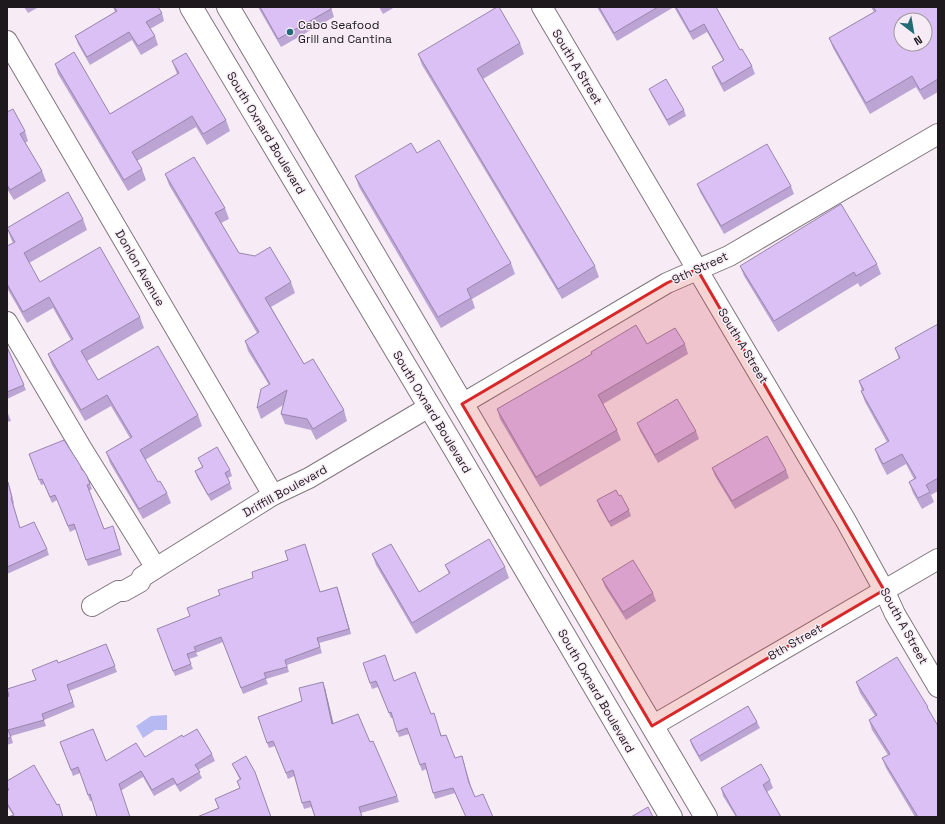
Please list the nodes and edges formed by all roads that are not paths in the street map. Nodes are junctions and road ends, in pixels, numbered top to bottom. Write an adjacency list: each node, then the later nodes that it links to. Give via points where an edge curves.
1 (191, 7): 9 (main road, South Oxnard Boulevard)
2 (228, 7): 8 (main road)
3 (542, 7): 6 (street, South A Street)
4 (7, 41): 10 (street, Donlon Avenue)
5 (938, 134): 6 (street, 9th Street, via 729,256)
6 (697, 270): 8 (street, 9th Street, via 667,283); 13 (street, South A Street)
7 (7, 322): 12 (street, via 82,449)
8 (462, 404): 9 (main road); 16 (main road)
9 (429, 407): 10 (street, Driffill Boulevard, via 309,478); 17 (main road, South Oxnard Boulevard)
10 (273, 495): 12 (street, Driffill Boulevard)
11 (938, 559): 13 (street, 8th Street)
12 (149, 572): 14 (street, Driffill Boulevard, via 119,586 118,591)
13 (884, 590): 15 (street, South A Street, via 895,614); 16 (street, 8th Street)
14 (92, 606)
15 (938, 687)
16 (652, 726): 18 (main road)
17 (671, 817)
18 (706, 817)

